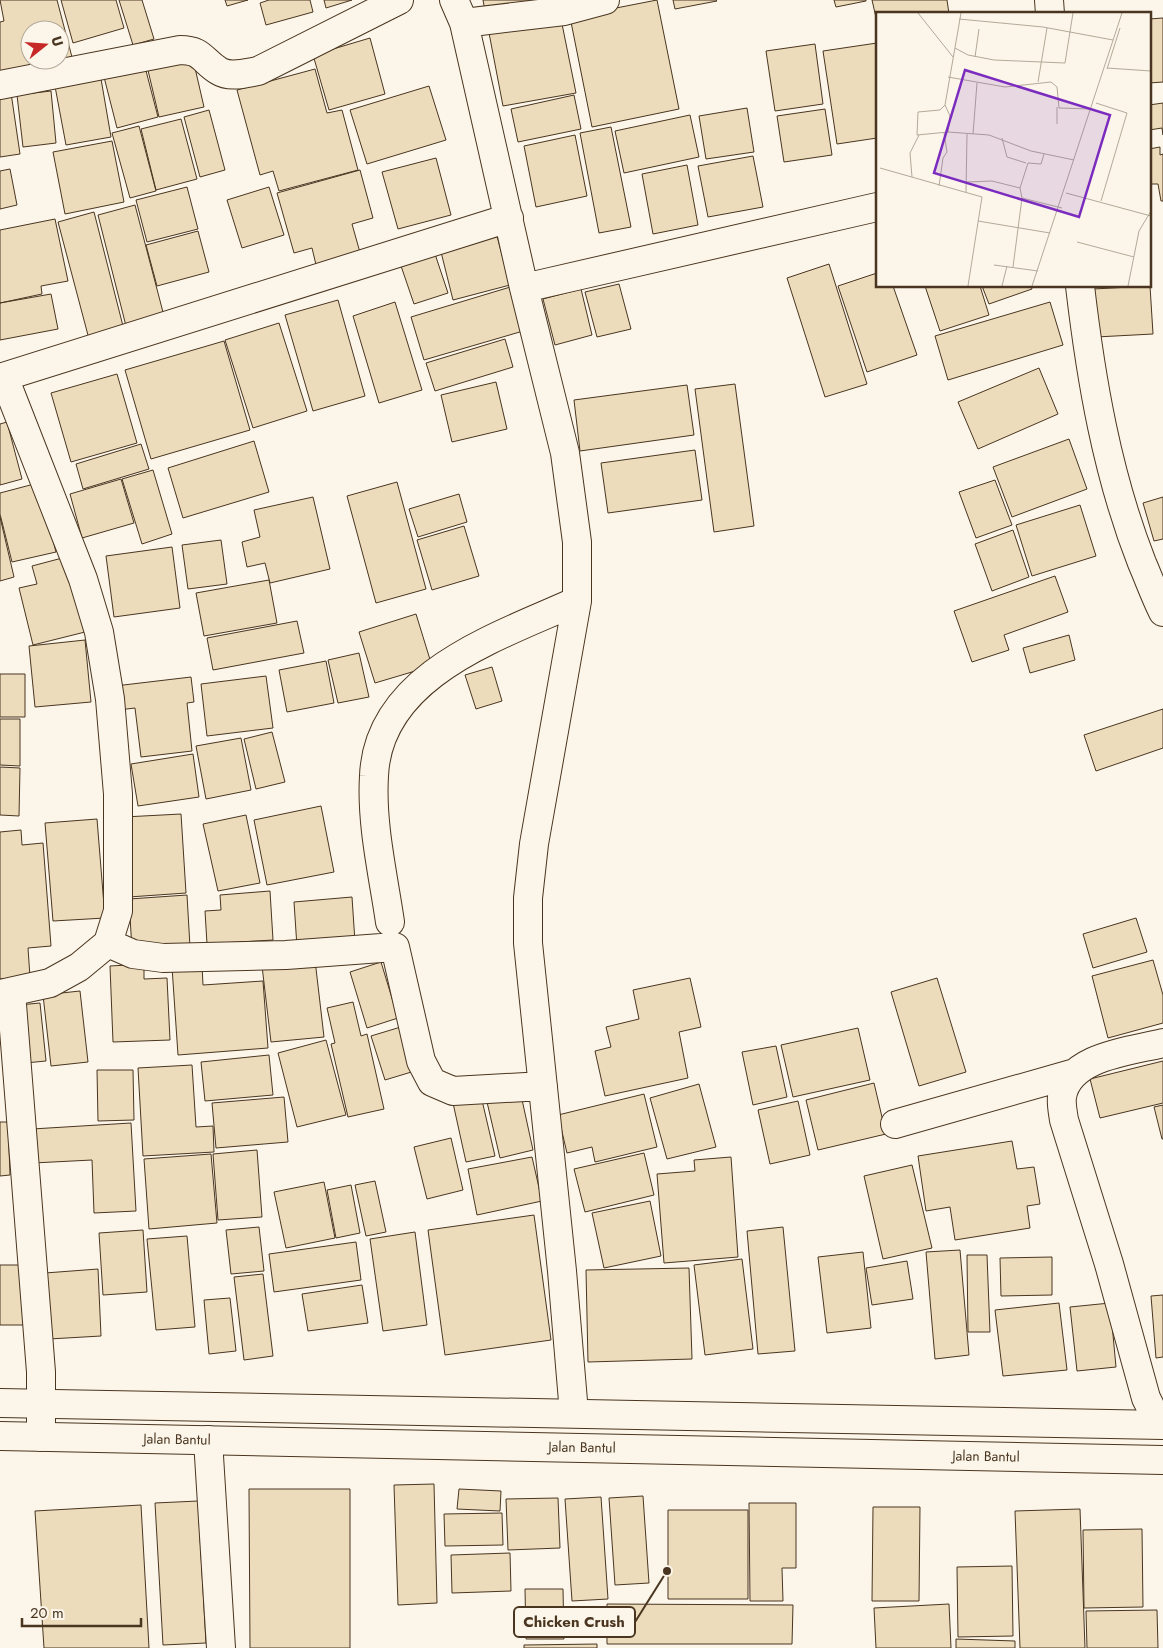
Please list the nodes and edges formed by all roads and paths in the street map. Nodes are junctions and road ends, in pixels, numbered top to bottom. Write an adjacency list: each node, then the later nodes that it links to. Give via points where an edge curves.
1 (400, 0): 4 (street, via 258,71 236,75 220,72 201,54 180,50)
2 (605, 0): 3 (street, via 564,11)
3 (459, 12): 6 (street)
4 (0, 85)
5 (876, 206): 7 (street)
6 (509, 218): 7 (street); 9 (street)
7 (524, 288): 10 (street, via 565,453 577,542)
8 (1080, 288): 11 (street, via 1092,382 1111,466 1131,534)
9 (2, 378): 13 (street, via 83,579 99,632 110,699 118,794 118,911)
10 (577, 601): 12 (street, via 465,652 428,678 398,708 378,750 374,775 375,814); 17 (street, via 534,844 528,898 528,943)
11 (1163, 612)
12 (390, 922)
13 (108, 943): 14 (street, via 79,967 50,983); 17 (street, via 133,954 163,958 286,955 395,947 421,1060 432,1082 453,1091)
14 (5, 993): 20 (street)
15 (1163, 1043): 16 (street, via 1092,1060)
16 (1075, 1073): 18 (street); 22 (street, via 1062,1098 1064,1120 1146,1398)
17 (543, 1086): 21 (street)
18 (895, 1124)
19 (0, 1403): 20 (street)
20 (41, 1404): 21 (street); 24 (street)
21 (574, 1413): 22 (street)
22 (1161, 1424)
23 (0, 1436): 24 (street, Jalan Bantul)
24 (41, 1437): 25 (street, Jalan Bantul)
25 (208, 1440): 26 (street, Jalan Bantul); 27 (street)
26 (1163, 1460)
27 (221, 1648)

